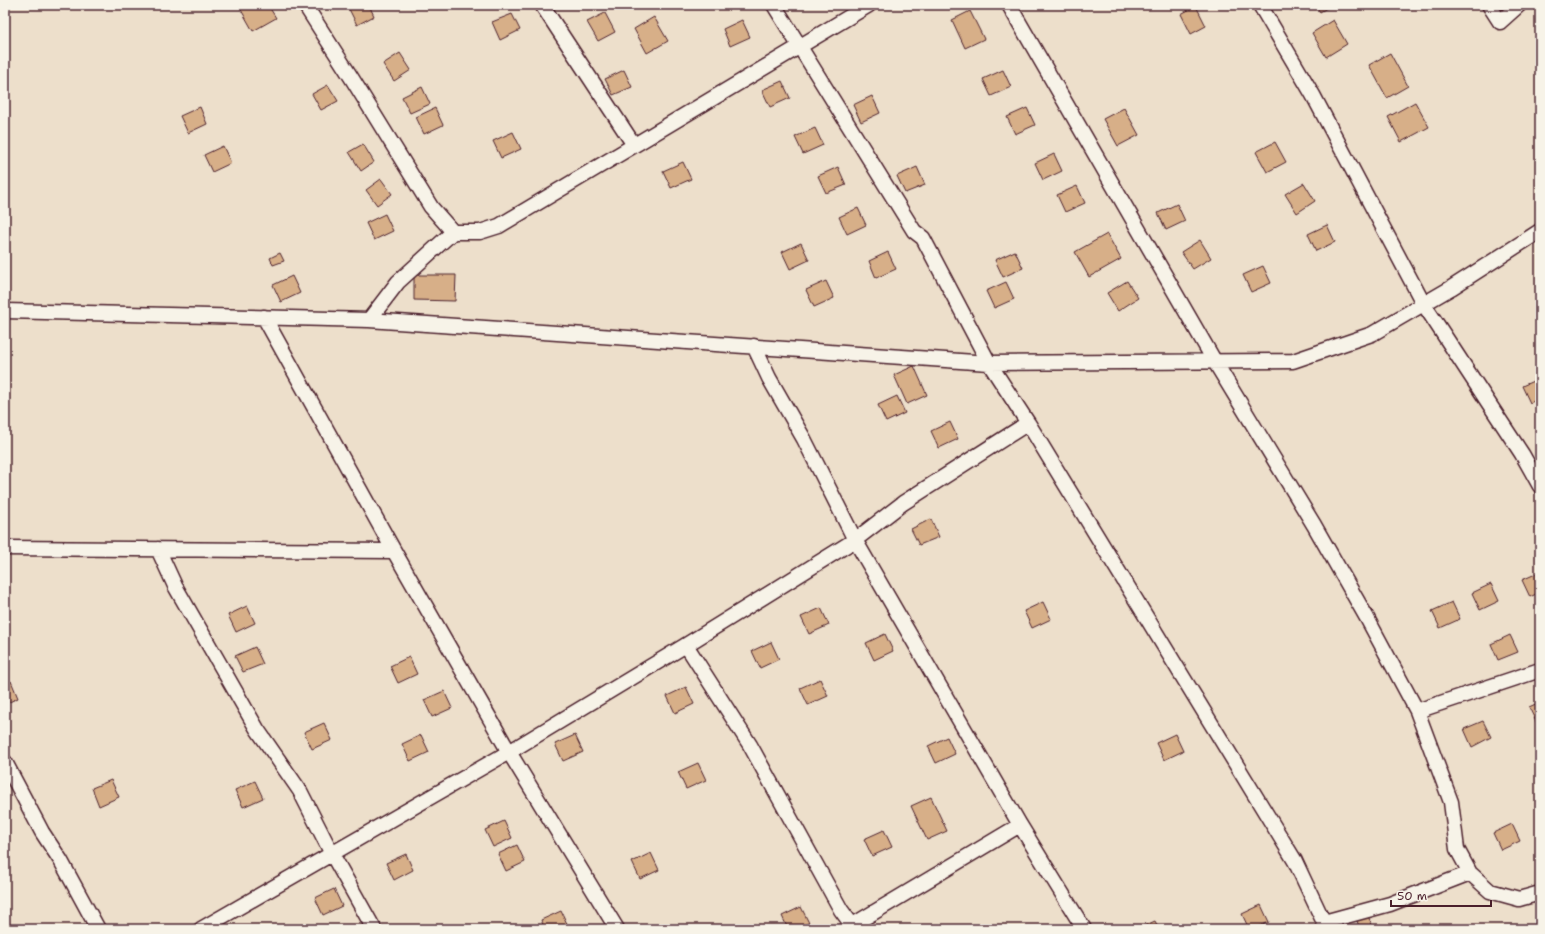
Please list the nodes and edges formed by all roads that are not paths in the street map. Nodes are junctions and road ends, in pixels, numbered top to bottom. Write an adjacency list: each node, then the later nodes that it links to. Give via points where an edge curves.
1 (305, 5): 12 (street, via 431,207)
2 (542, 5): 10 (street)
3 (774, 5): 9 (street)
4 (869, 5): 9 (street)
5 (1009, 5): 18 (street)
6 (1260, 5): 13 (street, via 1313,94)
7 (1489, 5): 8 (street, via 1500,22)
8 (1519, 5)
9 (800, 47): 10 (street); 19 (street, via 914,231 923,238)
10 (634, 145): 12 (street, via 499,226 480,232)
11 (1540, 231): 13 (street)
12 (453, 232): 16 (street, via 398,282)
13 (1423, 303): 18 (street, via 1372,334 1293,361); 21 (street, via 1522,454)
14 (5, 311): 15 (street)
15 (264, 317): 16 (street); 25 (street)
16 (369, 320): 17 (street)
17 (754, 346): 19 (street); 22 (street)
18 (1215, 362): 19 (street); 28 (street, via 1314,525)
19 (989, 363): 20 (street)
20 (1028, 422): 22 (street, via 903,503); 35 (street, via 1295,860)
21 (1540, 486)
22 (855, 540): 26 (street); 31 (street)
23 (5, 548): 24 (street)
24 (158, 549): 25 (street); 32 (street, via 175,586 257,729 300,791)
25 (394, 551): 29 (street)
26 (686, 645): 29 (street); 36 (street, via 750,745)
27 (1540, 670): 28 (street)
28 (1417, 711): 33 (street, via 1451,802 1457,849)
29 (509, 752): 32 (street); 40 (street)
30 (5, 762): 37 (street)
31 (1020, 826): 36 (street); 41 (street)
32 (332, 854): 38 (street); 39 (street)
33 (1470, 873): 34 (street, via 1490,891 1519,899); 35 (street)
34 (1540, 893)
35 (1325, 926)
36 (851, 928)
37 (98, 929)
38 (201, 929)
39 (374, 929)
40 (617, 929)
41 (1084, 929)

